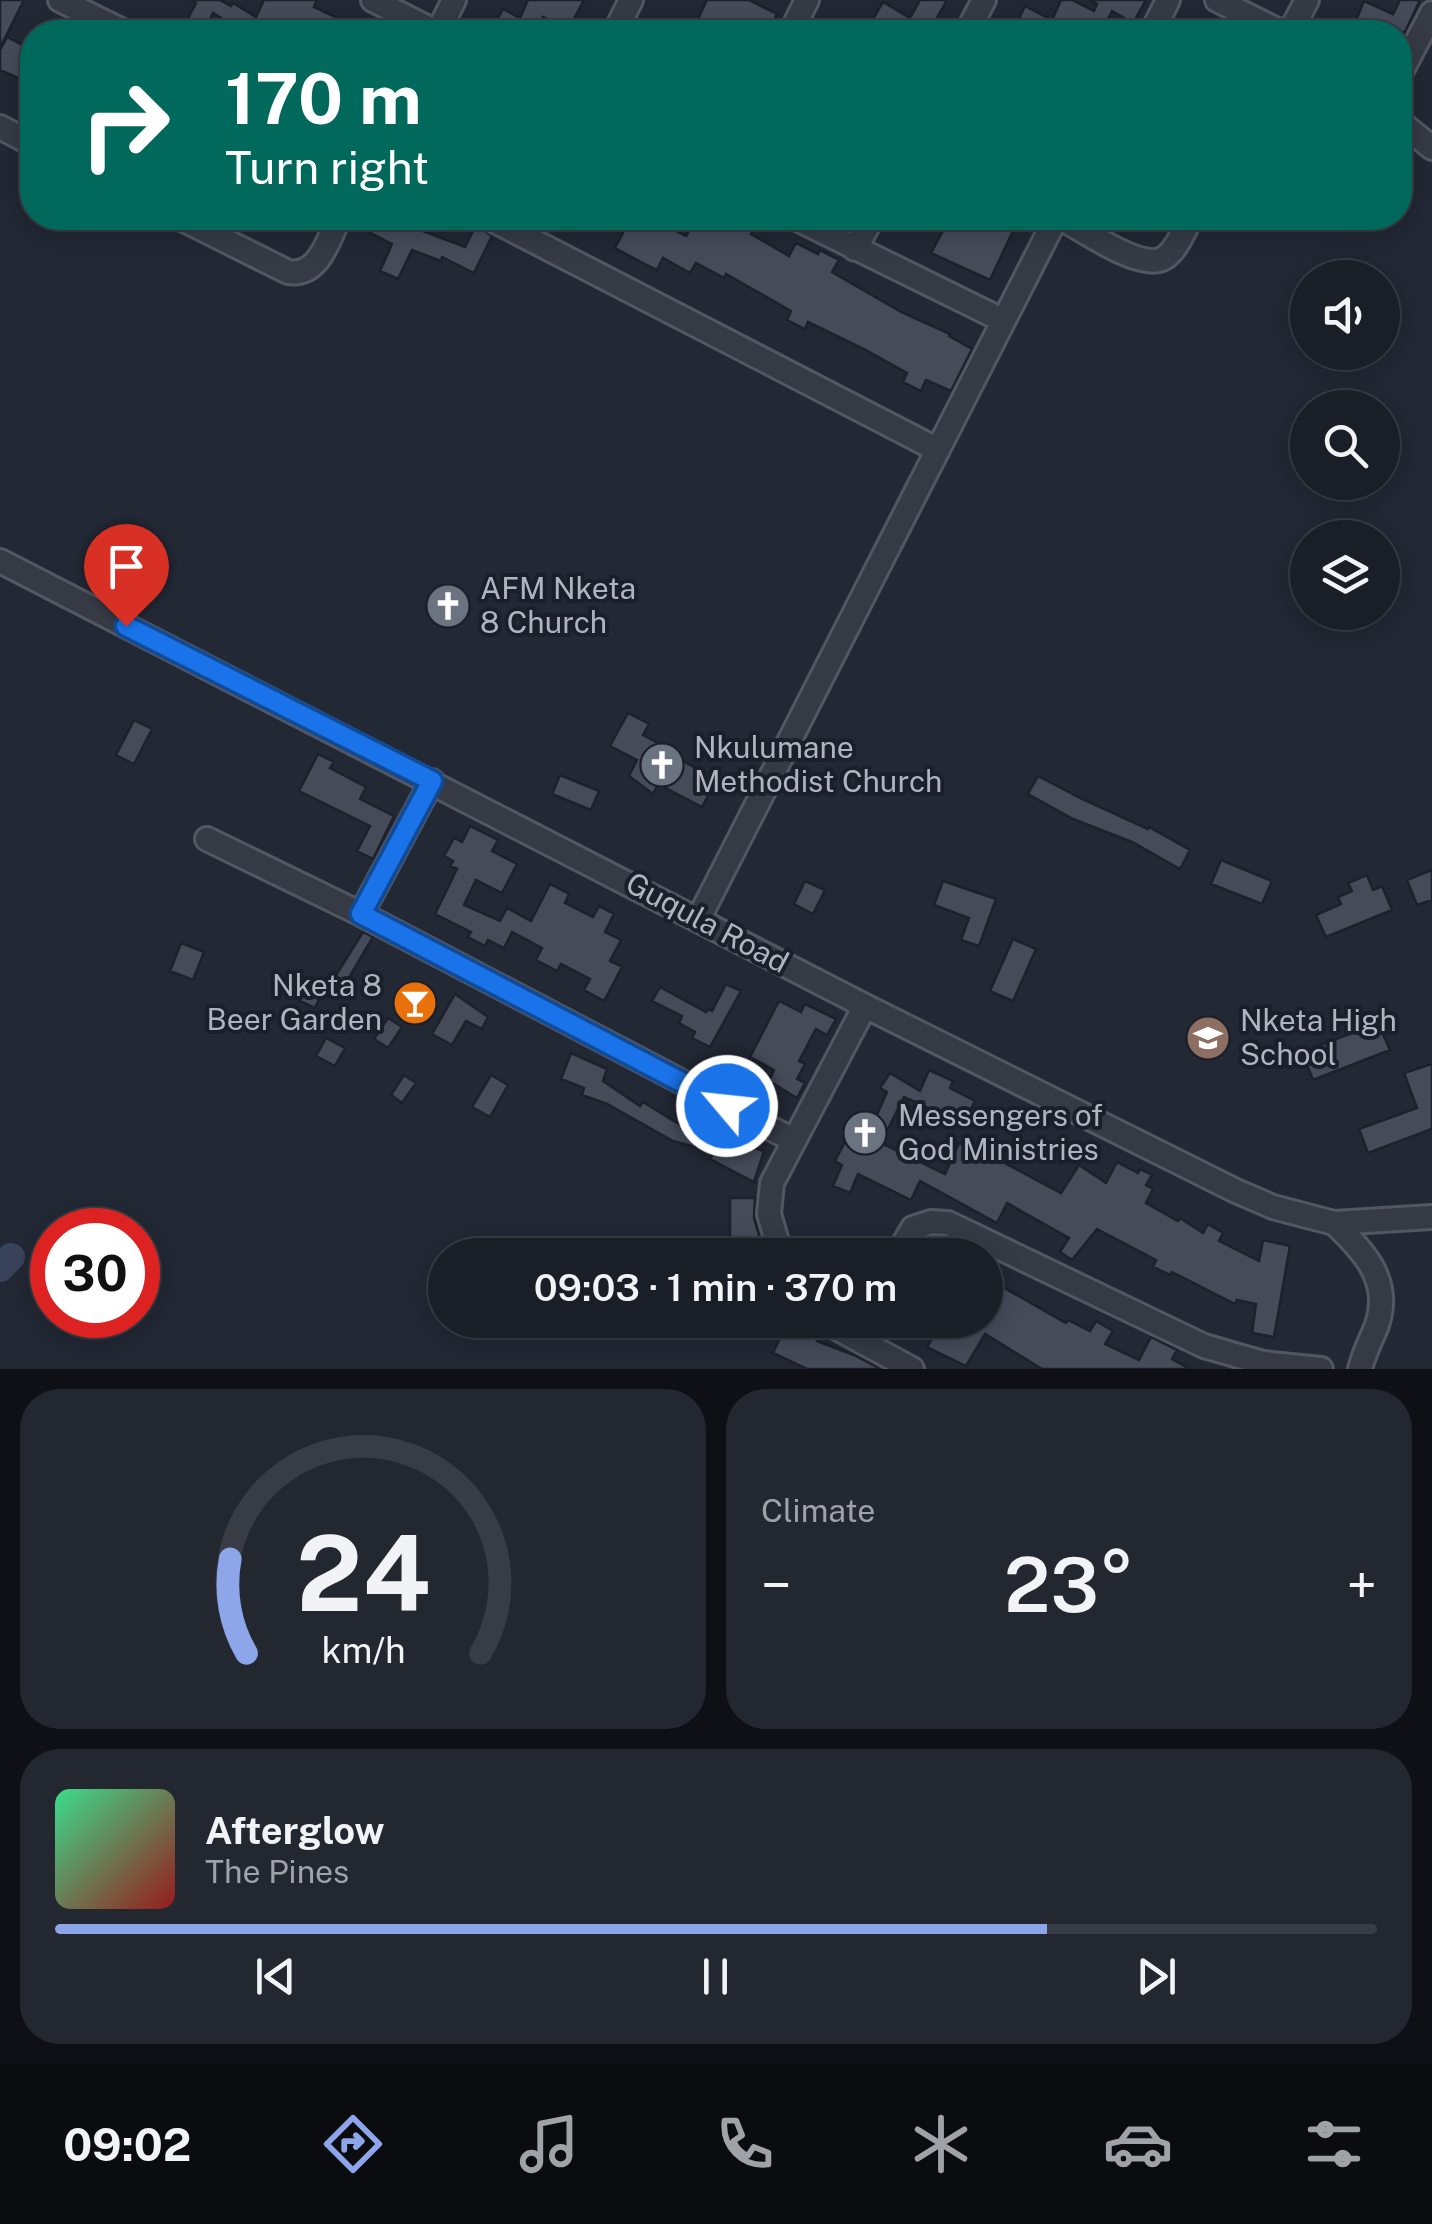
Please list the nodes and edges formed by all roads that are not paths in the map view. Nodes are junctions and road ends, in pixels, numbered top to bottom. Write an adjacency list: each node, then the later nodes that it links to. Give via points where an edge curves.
1 (60, 0): 5 (street)
2 (373, 0): 6 (street)
3 (1218, 0): 7 (street)
4 (1432, 13): 8 (street)
5 (100, 20)
6 (413, 20)
7 (1257, 20)
8 (1412, 51)
9 (1412, 132): 10 (street)
10 (1432, 148)
11 (204, 230): 12 (street, via 298,273 316,262)
12 (333, 230)
13 (512, 230): 21 (street)
14 (819, 230): 19 (street)
15 (866, 230): 19 (street)
16 (1051, 230): 20 (street)
17 (1081, 230): 18 (street, via 1148,262 1169,255)
18 (1184, 230)
19 (856, 249): 20 (street)
20 (1002, 320): 21 (street)
21 (938, 450): 26 (street)
22 (0, 560): 23 (street, Guqula Road)
23 (432, 781): 25 (street); 26 (street, Guqula Road)
24 (207, 839): 25 (street)
25 (361, 914): 28 (street)
26 (699, 918): 27 (street, Guqula Road)
27 (865, 1006): 28 (street); 30 (street, Guqula Road, via 1236,1191)
28 (793, 1140): 31 (street, via 769,1194)
29 (1432, 1217): 30 (street, Guqula Road)
30 (1334, 1223): 38 (street, via 1370,1260 1381,1290 1377,1325)
31 (775, 1238)
32 (907, 1238): 33 (street, via 913,1228 931,1222)
33 (979, 1238)
34 (1003, 1249): 37 (street, via 1204,1346 1264,1363)
35 (871, 1338): 36 (street)
36 (912, 1369)
37 (1321, 1369)
38 (1360, 1369)

